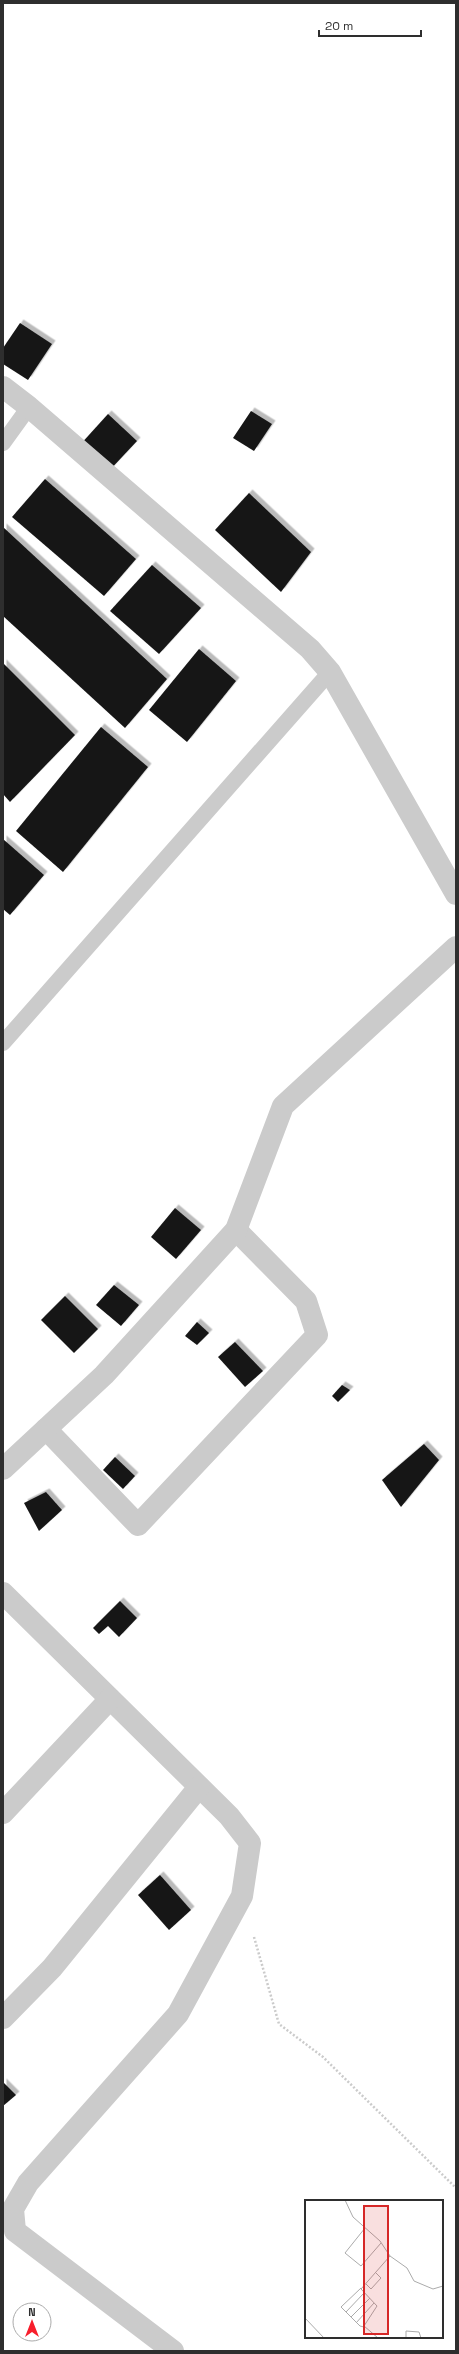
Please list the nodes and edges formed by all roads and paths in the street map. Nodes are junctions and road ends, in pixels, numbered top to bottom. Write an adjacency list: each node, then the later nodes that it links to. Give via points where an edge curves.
1 (3, 387): 2 (street)
2 (29, 407): 3 (lane); 4 (street, via 310,649)
3 (3, 443)
4 (330, 672): 5 (street); 7 (lane)
5 (456, 894)
6 (456, 947): 8 (street, via 283,1106)
7 (3, 1043)
8 (236, 1230): 9 (street, via 104,1375); 9 (street, via 306,1302 316,1335 138,1525)
9 (46, 1429): 10 (street)
10 (3, 1468)
11 (7, 1604): 12 (street)
12 (110, 1700): 13 (street); 14 (street)
13 (200, 1787): 15 (street, via 229,1816 250,1843); 16 (street, via 52,1968)
14 (3, 1813)
15 (242, 1896): 17 (path, via 279,2024 323,2058); 18 (street, via 178,2014 28,2183 13,2209)
16 (3, 2018)
17 (456, 2188)
18 (9, 2231): 19 (street)
19 (173, 2351)

